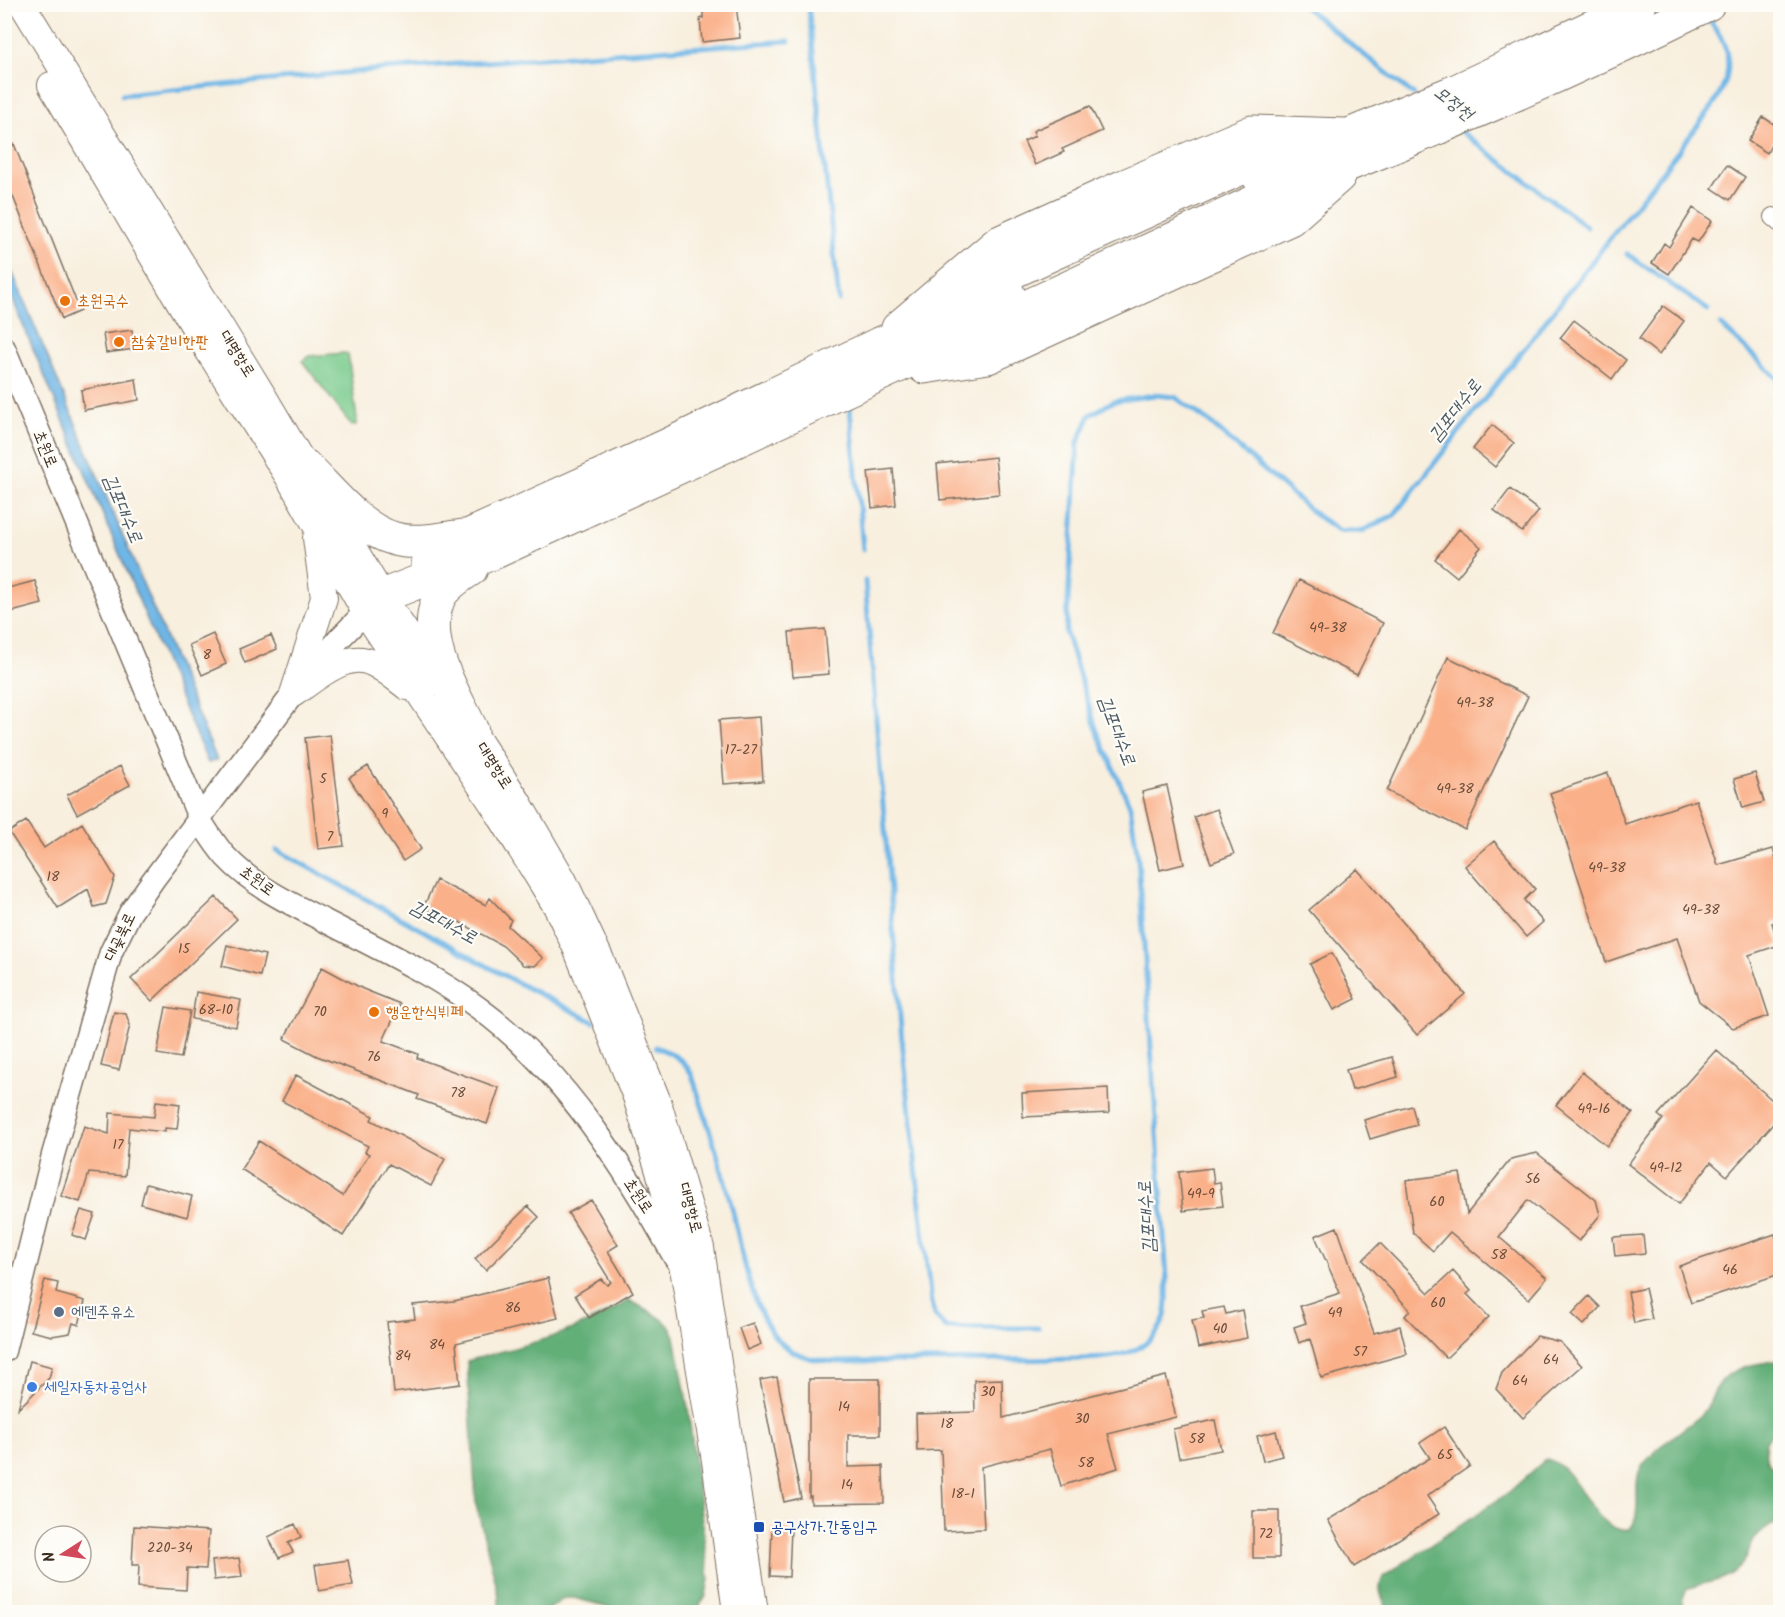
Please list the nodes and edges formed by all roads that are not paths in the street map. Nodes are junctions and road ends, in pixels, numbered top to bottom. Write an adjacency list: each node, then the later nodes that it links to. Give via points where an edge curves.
1 (22, 4): 8 (main road, 대명항로)
2 (1708, 4): 4 (highway)
3 (4, 8): 8 (main road, 대명항로, via 209,352)
4 (1630, 20): 5 (highway, via 1456,91); 5 (highway, via 1487,107 1401,144)
5 (1356, 142): 7 (highway, via 1253,182 1005,295); 7 (highway, via 1290,219 988,357); 7 (highway, via 1252,132 998,243)
6 (4, 348): 14 (street, 초원로)
7 (883, 358): 9 (highway, via 666,446)
8 (297, 472): 9 (highway, via 375,532 397,540); 10 (main road, 대명항로); 11 (main road, via 316,538 324,598)
9 (482, 544): 10 (highway); 13 (highway, via 438,599 432,630 439,660)
10 (373, 604): 11 (street, 대곶북로); 12 (main road, 대명항로); 13 (main road, 대명항로)
11 (293, 694): 12 (main road, via 337,665 352,661 371,662); 14 (street, 대곶북로)
12 (419, 695): 15 (main road, 대명항로, via 556,906 632,1087)
13 (472, 731): 20 (main road, 대명항로, via 564,881 602,962 676,1157 708,1287)
14 (200, 820): 16 (street, 초원로, via 227,858 271,893 481,1009 570,1096); 18 (street, 대곶북로, via 130,913 111,952 53,1155)
15 (662, 1181): 16 (street, via 650,1189); 17 (main road, 대명항로)
16 (630, 1184): 17 (street, 초원로)
17 (684, 1274): 19 (main road, 대명항로)
18 (4, 1351)
19 (736, 1612)
20 (755, 1612)

